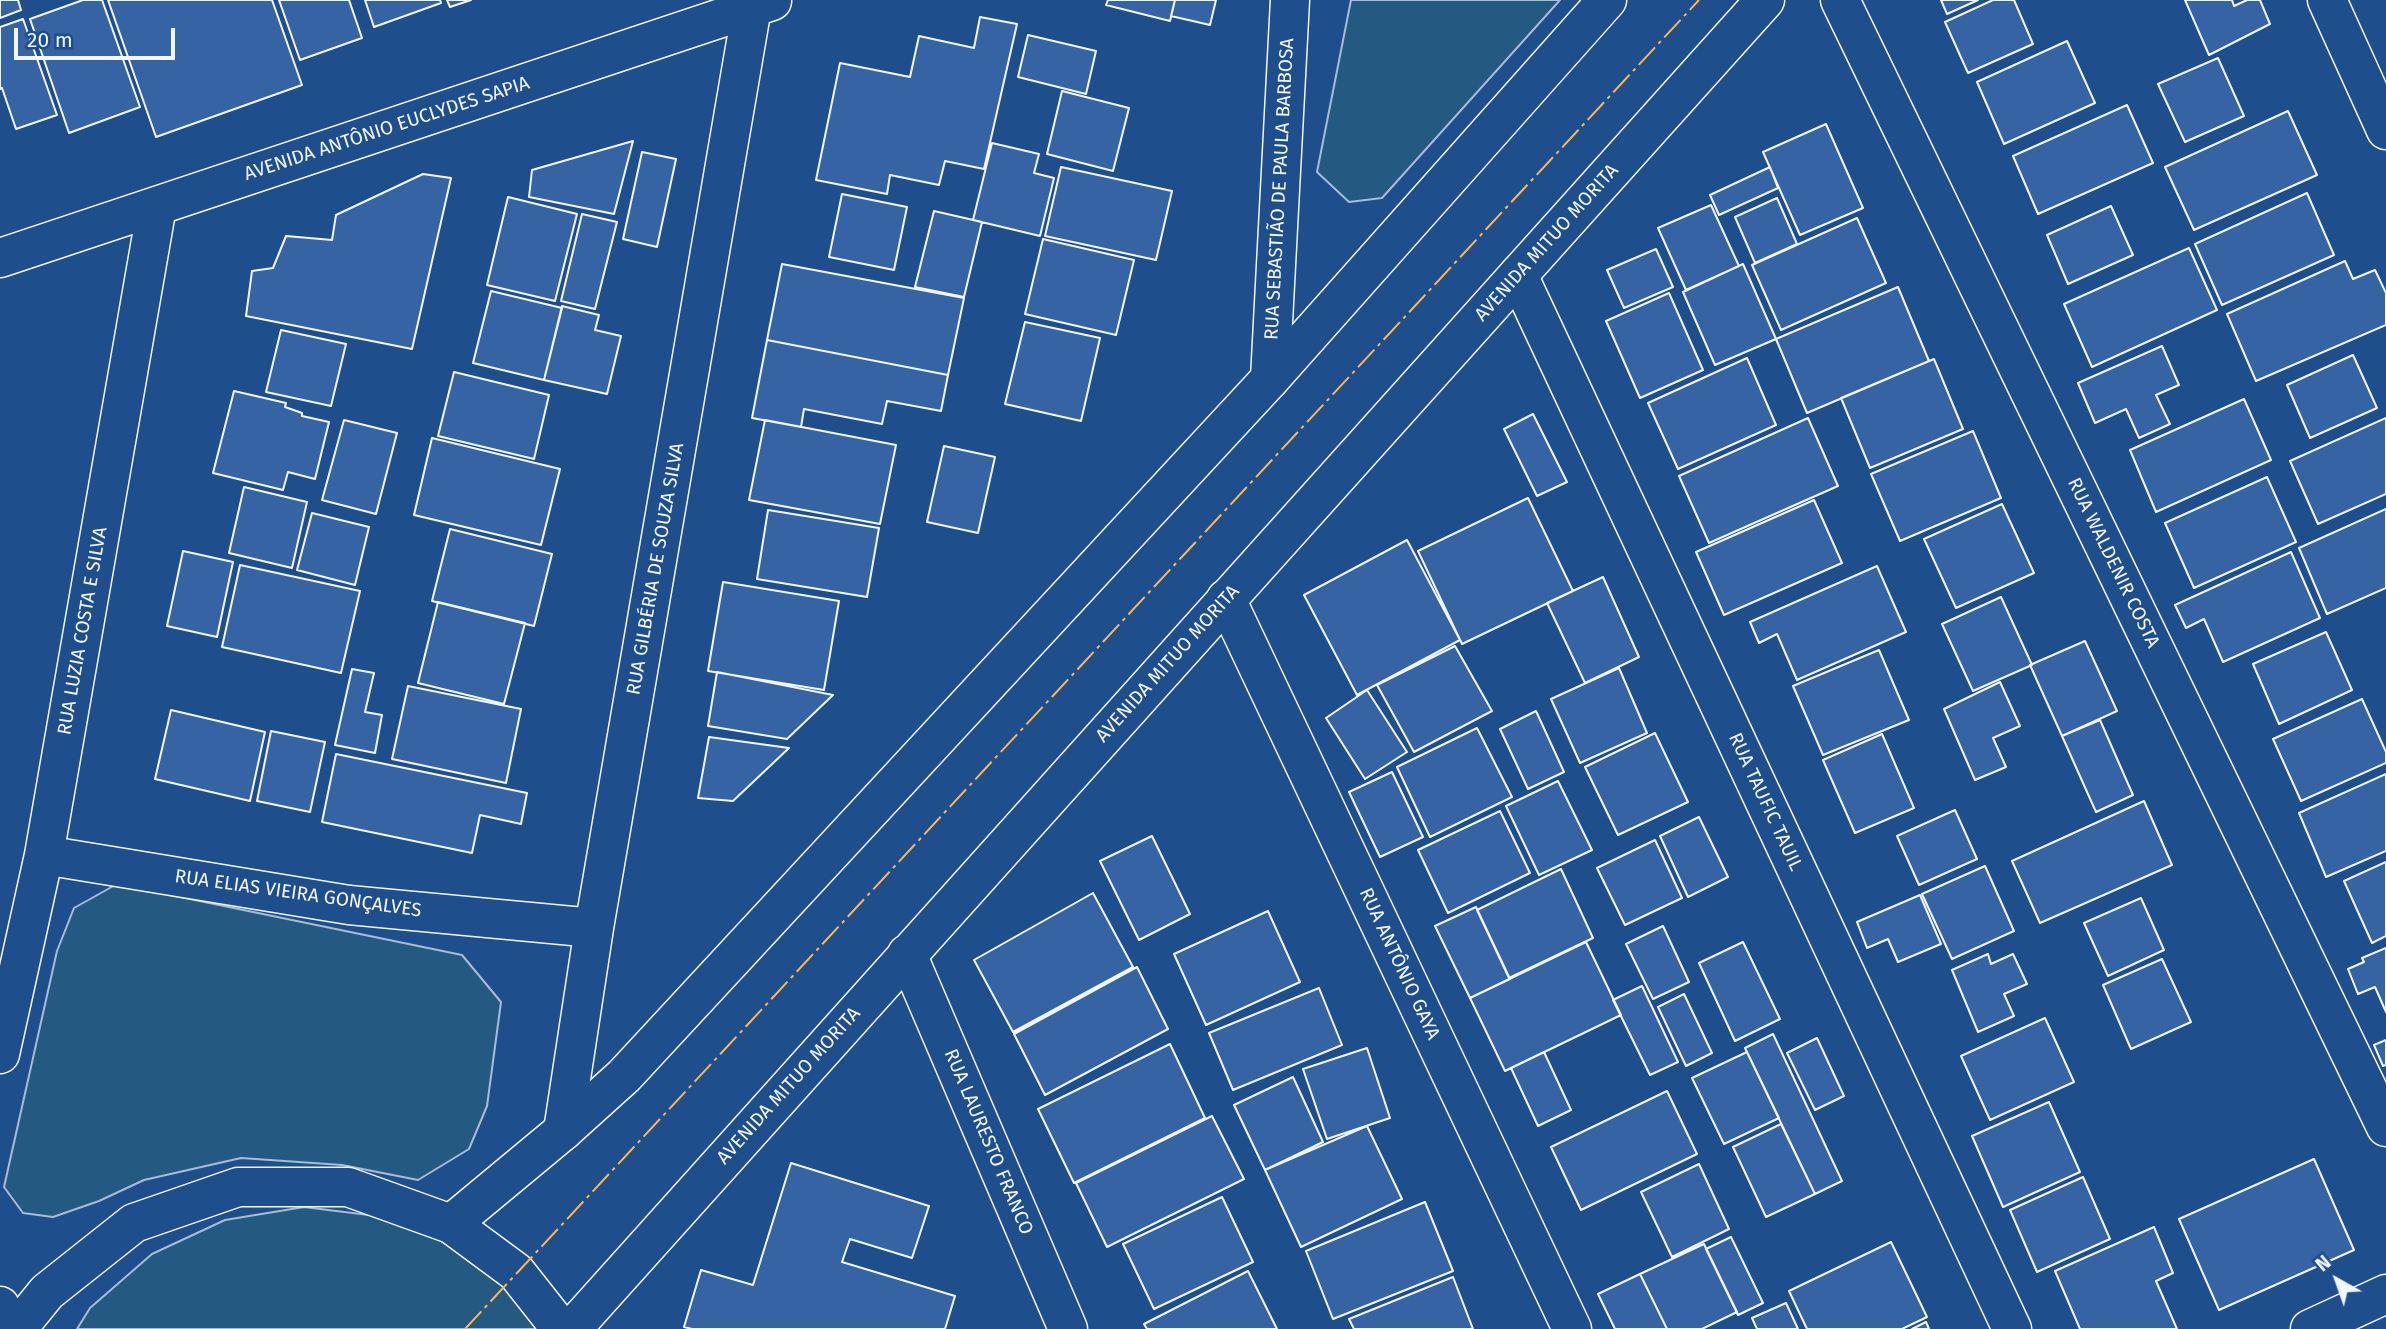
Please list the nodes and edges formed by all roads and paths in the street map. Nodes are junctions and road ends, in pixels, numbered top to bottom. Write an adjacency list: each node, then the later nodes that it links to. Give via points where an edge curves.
1 (1290, 0): 11 (street, RUA SEBASTIÃO DE PAULA BARBOSA)
2 (1607, 0): 11 (street)
3 (1765, 0): 10 (street, AVENIDA MITUO MORITA)
4 (1840, 0): 17 (street, RUA WALDENIR COSTA)
5 (2327, 0): 7 (street)
6 (763, 4): 8 (street, AVENIDA ANTÔNIO EUCLYDES SAPIA); 14 (street, RUA GILBÉRIA DE SOUZA SILVA)
7 (2386, 130)
8 (157, 206): 9 (street, AVENIDA ANTÔNIO EUCLYDES SAPIA); 13 (street, RUA LUZIA COSTA E SILVA)
9 (0, 258)
10 (1518, 275): 12 (street, AVENIDA MITUO MORITA); 28 (street, RUA TAUFIC TAUIL)
11 (1269, 379): 18 (street, via 624,1076)
12 (1226, 599): 15 (street, AVENIDA MITUO MORITA); 27 (street, RUA ANTÔNIO GAYA)
13 (44, 855): 14 (street, RUA ELIAS VIEIRA GONÇALVES, via 349,905); 16 (street, RUA LUZIA COSTA E SILVA)
14 (594, 928): 18 (street, RUA GILBÉRIA DE SOUZA SILVA)
15 (907, 954): 25 (street, AVENIDA MITUO MORITA); 26 (street, RUA LAURESTO FRANCO)
16 (0, 1054)
17 (2386, 1127)
18 (563, 1131): 19 (street)
19 (451, 1224): 23 (street, via 348,1187 238,1187 134,1223 47,1292); 24 (street, via 516,1272)
20 (2386, 1294): 29 (street)
21 (0, 1306): 22 (street)
22 (8, 1329)
23 (17, 1329)
24 (561, 1329)
25 (572, 1329)
26 (1068, 1329)
27 (1572, 1329)
28 (2012, 1329)
29 (2310, 1329)

